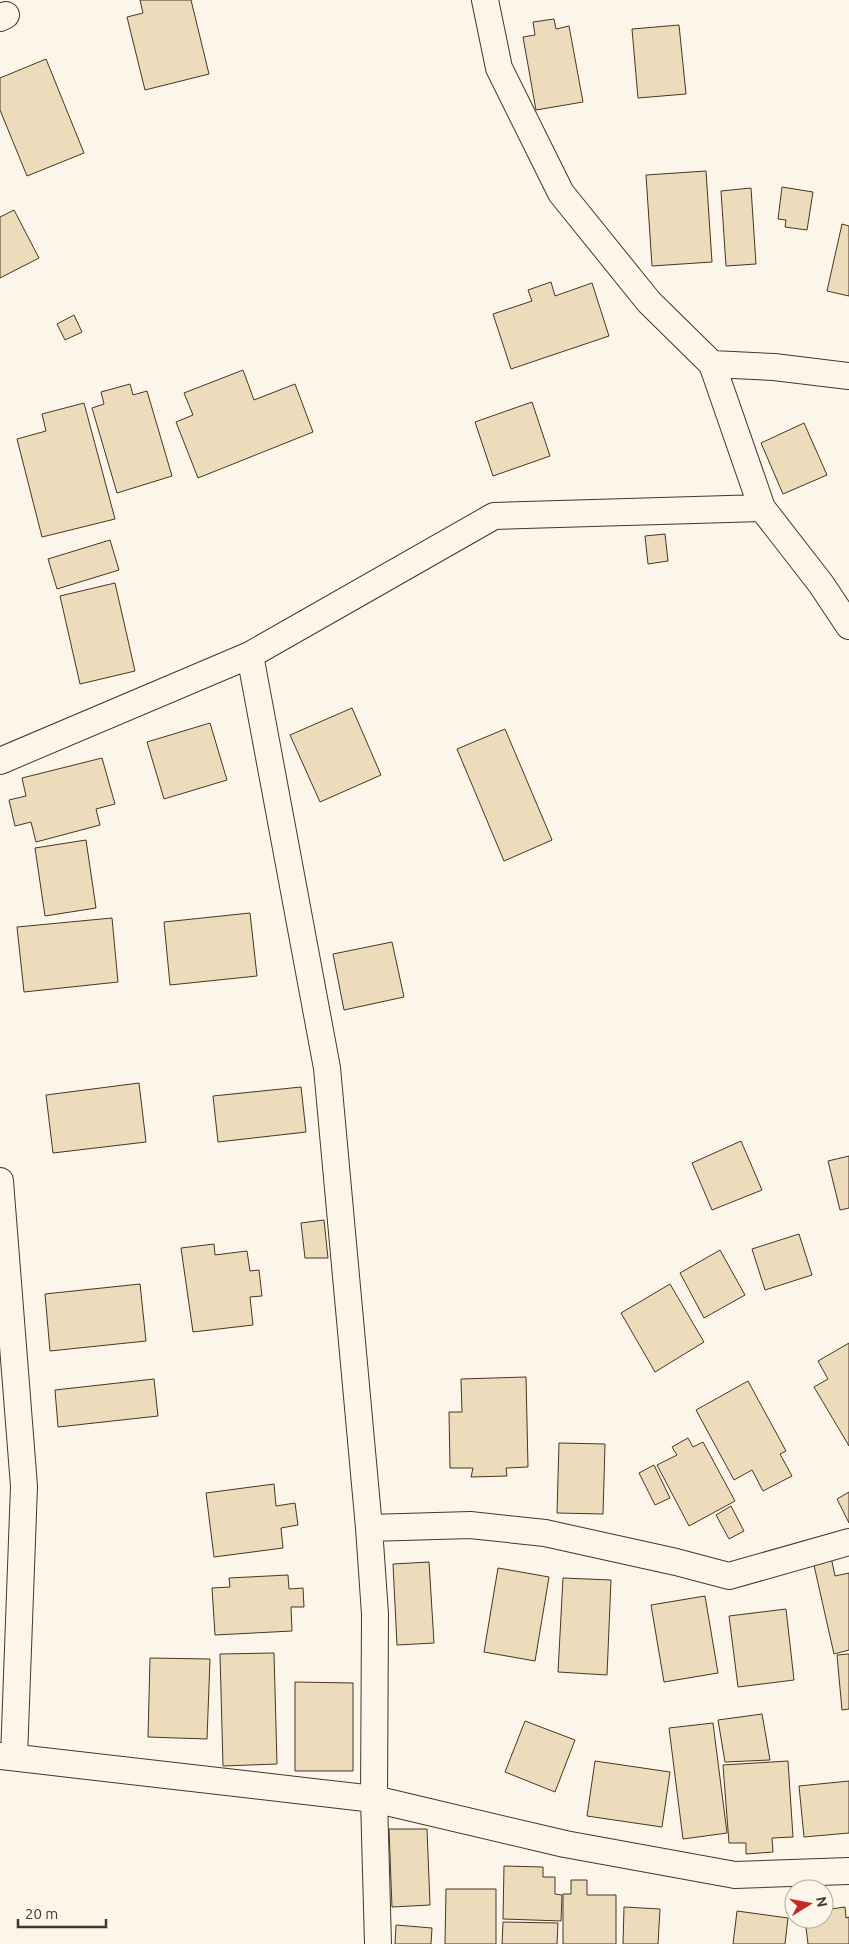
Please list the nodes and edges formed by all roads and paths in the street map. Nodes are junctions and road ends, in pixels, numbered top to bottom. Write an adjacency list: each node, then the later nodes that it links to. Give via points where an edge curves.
1 (485, 0): 2 (street, via 499,68 561,193 650,302)
2 (712, 364): 3 (street); 4 (street)
3 (849, 376)
4 (762, 508): 5 (street); 6 (street, via 494,516)
5 (849, 626)
6 (250, 655): 7 (street); 9 (street, via 327,1068)
7 (0, 761)
8 (0, 1181): 11 (street, via 24,1486)
9 (369, 1528): 10 (street, via 470,1525 545,1533 728,1576); 12 (street, via 375,1614)
10 (849, 1542)
11 (7, 1756): 12 (street)
12 (374, 1799): 13 (street, via 565,1844 735,1875); 14 (street)
13 (849, 1871)
14 (378, 1944)

